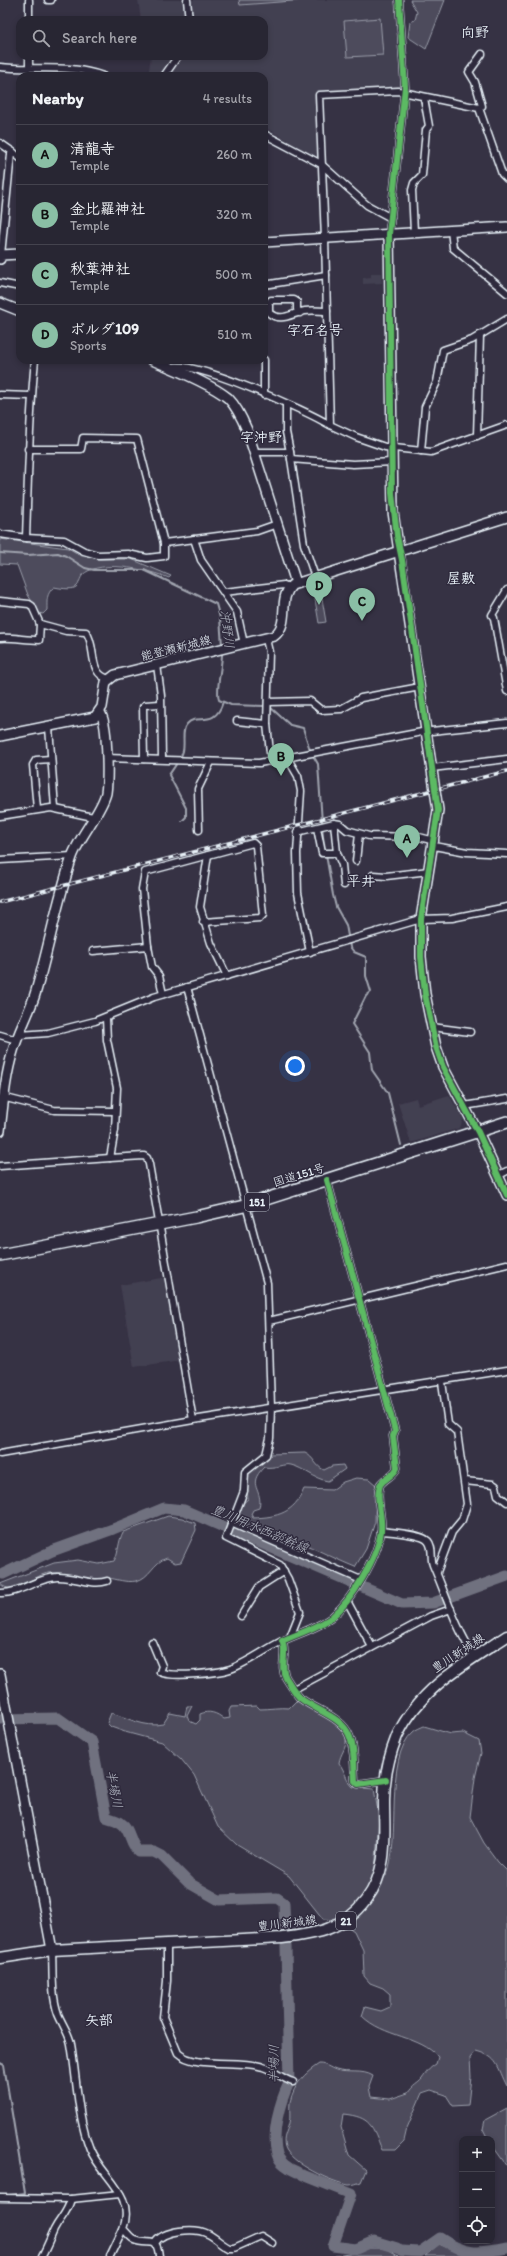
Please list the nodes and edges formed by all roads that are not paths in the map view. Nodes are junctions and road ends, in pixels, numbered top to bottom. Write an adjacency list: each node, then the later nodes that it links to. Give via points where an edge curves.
1 (29, 0): 6 (street)
2 (48, 0): 3 (street)
3 (51, 0)
4 (187, 0): 7 (street)
5 (399, 0): 15 (street)
6 (29, 16)
7 (189, 16)
8 (482, 54): 17 (street, via 469,72 475,82 482,106)
9 (29, 60): 12 (street)
10 (175, 60): 14 (street)
11 (0, 67): 12 (street)
12 (28, 68): 13 (street, via 72,68)
13 (88, 72)
14 (167, 72)
15 (405, 92): 16 (street); 22 (street, via 319,95); 24 (street)
16 (424, 98): 17 (street); 27 (street, via 429,126 426,130 422,175 414,183 412,190)
17 (479, 108): 23 (street, via 502,174)
18 (268, 136): 22 (street)
19 (0, 143): 20 (street)
20 (13, 152): 21 (street); 32 (street)
21 (16, 155)
22 (321, 164): 24 (street, via 367,205); 29 (street)
23 (507, 179)
24 (391, 218): 28 (street)
25 (507, 227): 26 (street)
26 (451, 230): 27 (street); 37 (street, via 453,248)
27 (414, 232): 28 (street)
28 (389, 234): 29 (street); 55 (street)
29 (326, 238): 30 (street); 33 (street)
30 (268, 242)
31 (16, 254): 32 (street)
32 (0, 256)
33 (326, 275): 35 (street); 40 (street)
34 (0, 283): 36 (street)
35 (268, 284)
36 (16, 286)
37 (507, 292)
38 (0, 303): 39 (street)
39 (16, 309)
40 (327, 311): 41 (street); 52 (street)
41 (300, 313): 41 (street, via 289,317 274,317 269,313 269,302 294,300)
42 (507, 319): 43 (street)
43 (480, 335): 54 (street); 57 (street, via 443,350 437,382 425,407)
44 (35, 364): 50 (street)
45 (161, 364): 47 (street)
46 (264, 364): 49 (street)
47 (169, 368): 49 (street, via 174,365 197,368); 58 (street, via 227,398 242,417)
48 (0, 395): 50 (street)
49 (264, 395): 51 (street)
50 (31, 396): 56 (street)
51 (286, 404): 52 (street, via 300,408); 59 (street, via 286,432)
52 (330, 425): 55 (street, via 374,444)
53 (507, 425): 54 (street)
54 (477, 436): 57 (street, via 437,450)
55 (392, 448): 57 (street); 61 (street)
56 (28, 449): 65 (street); 67 (street, via 81,449 83,438 137,439)
57 (421, 451)
58 (254, 452): 59 (street); 63 (street)
59 (290, 452): 60 (street)
60 (291, 459): 61 (street, via 353,464); 69 (street, via 304,544)
61 (392, 462): 68 (street, via 393,512)
62 (507, 517): 68 (street)
63 (277, 524): 66 (street, via 257,531); 70 (street)
64 (0, 534): 65 (street)
65 (26, 538): 67 (street, via 64,540 84,552 98,555 128,554 148,558 164,556)
66 (194, 539): 67 (street); 72 (street, via 201,560)
67 (164, 543)
68 (399, 551): 69 (street); 83 (street)
69 (315, 577): 70 (street)
70 (293, 585): 72 (street); 76 (street, 能登瀬新城線, via 284,600 282,626 274,636)
71 (507, 590): 78 (street, via 492,615)
72 (224, 592): 77 (street, via 237,612)
73 (0, 601): 74 (street, via 29,604)
74 (40, 624): 75 (street, via 38,640); 82 (street, via 66,631 86,632 97,672)
75 (0, 638)
76 (266, 638): 77 (street, 能登瀬新城線); 85 (street, via 269,652)
77 (244, 644): 80 (street, 能登瀬新城線)
78 (499, 646): 79 (street); 81 (street)
79 (507, 646)
80 (157, 665): 82 (street, 能登瀬新城線); 86 (street)
81 (506, 676): 84 (street)
82 (109, 679): 87 (street, via 104,686)
83 (420, 687): 85 (street, via 361,698 341,709 321,710 310,701); 92 (street)
84 (507, 691)
85 (268, 702): 90 (street)
86 (160, 704): 96 (street, via 143,707); 97 (street)
87 (100, 713): 91 (street, via 86,720); 94 (street, via 104,721)
88 (237, 721): 90 (street)
89 (507, 723): 92 (street)
90 (267, 724): 101 (street)
91 (49, 727): 93 (street); 95 (street)
92 (427, 732): 98 (street); 102 (street)
93 (0, 736)
94 (106, 758): 96 (street); 106 (street, via 106,793)
95 (52, 759): 103 (street); 104 (street, via 36,760 33,765)
96 (144, 759): 97 (street)
97 (162, 759): 100 (street)
98 (288, 759): 101 (street); 110 (street, via 298,776 301,791)
99 (507, 759): 102 (street)
100 (211, 762): 101 (street); 109 (street, via 198,789)
101 (271, 762)
102 (432, 768): 112 (street, via 438,810)
103 (55, 808): 104 (street); 106 (street)
104 (37, 809): 105 (street)
105 (0, 816)
106 (93, 817): 116 (street)
107 (334, 823): 108 (street); 111 (street); 113 (street)
108 (317, 828): 110 (street); 113 (street, via 322,854)
109 (199, 830)
110 (297, 832): 127 (street, via 298,893)
111 (359, 834): 112 (street, via 419,837); 118 (street)
112 (434, 844): 114 (street, via 467,852); 119 (street)
113 (337, 853): 121 (street, via 342,866)
114 (507, 854)
115 (208, 855): 124 (street, via 200,902); 124 (street, via 253,843 256,846 263,915 260,918); 125 (street, via 145,872 143,894)
116 (73, 856): 117 (street); 135 (street, via 36,993)
117 (0, 860)
118 (356, 861)
119 (429, 871): 120 (street); 123 (street)
120 (373, 875)
121 (344, 885)
122 (507, 907): 123 (street, via 452,918)
123 (421, 919): 127 (street); 132 (street, via 423,976)
124 (203, 922): 128 (street)
125 (148, 946): 126 (street); 130 (street, via 152,967 159,976)
126 (93, 951)
127 (310, 952): 128 (street)
128 (227, 976): 129 (street)
129 (187, 987): 130 (street); 148 (street)
130 (163, 994): 131 (street)
131 (106, 1018): 135 (street); 139 (street, via 107,1040 117,1088)
132 (432, 1027): 133 (street); 138 (street, via 443,1067)
133 (470, 1032)
134 (0, 1036): 135 (street)
135 (18, 1038): 136 (street)
136 (2, 1097): 139 (street, via 54,1110); 141 (street)
137 (507, 1099): 138 (street)
138 (464, 1106): 142 (street)
139 (114, 1111): 143 (street, via 115,1130)
140 (507, 1122): 142 (highway, 国道151号 / 151)
141 (0, 1131)
142 (478, 1132): 145 (street); 146 (highway, 国道151号 / 151)
143 (110, 1158): 144 (street); 149 (street, via 139,1155 147,1158)
144 (0, 1166)
145 (503, 1173): 147 (street)
146 (327, 1180): 148 (highway, 国道151号 / 151); 152 (street)
147 (507, 1195)
148 (244, 1206): 149 (highway, 国道151号 / 151); 153 (street, via 267,1283)
149 (160, 1225): 150 (highway, 国道151号 / 151); 158 (street)
150 (0, 1255)
151 (507, 1264): 152 (street)
152 (360, 1301): 153 (street); 156 (street)
153 (269, 1321): 157 (street)
154 (507, 1370): 155 (street)
155 (442, 1382): 156 (street); 160 (street, via 448,1424 457,1432)
156 (384, 1391): 157 (street); 163 (street, via 395,1431 393,1436 397,1468 380,1485)
157 (271, 1407): 158 (street); 162 (street, via 268,1448 261,1460 245,1472 244,1491)
158 (193, 1420): 159 (street)
159 (0, 1454)
160 (465, 1481): 161 (street, via 493,1484 498,1495); 165 (street, via 467,1504 462,1520 452,1532)
161 (507, 1502)
162 (231, 1525): 164 (street, via 226,1538 280,1565); 167 (street)
163 (381, 1531): 165 (street, via 422,1537 428,1541 432,1563); 167 (street, via 370,1565)
164 (284, 1571): 171 (street, via 259,1587); 173 (street, via 300,1612)
165 (437, 1572): 170 (street)
166 (107, 1581): 168 (street, via 92,1582 56,1577 40,1579 13,1592)
167 (360, 1581): 169 (street)
168 (0, 1593)
169 (347, 1601): 173 (street, via 331,1618); 176 (street)
170 (450, 1606): 176 (street); 177 (street)
171 (241, 1616)
172 (507, 1636): 177 (main road, 豊川新城線 / 21)
173 (290, 1638): 174 (street)
174 (282, 1641): 175 (street, via 233,1668 178,1676 168,1676 160,1672 162,1666); 179 (street, via 285,1652 285,1676)
175 (152, 1642)
176 (372, 1647): 179 (street)
177 (475, 1657): 180 (main road, 豊川新城線 / 21, via 434,1685 414,1708 397,1738)
178 (0, 1674): 182 (street)
179 (294, 1689): 180 (street, via 299,1697 346,1728 350,1735 355,1781 358,1784)
180 (386, 1780): 181 (main road, 豊川新城線 / 21, via 382,1869 371,1893 345,1922 310,1935)
181 (167, 1944): 182 (main road, 豊川新城線 / 21); 184 (street, via 167,1981 163,2017 178,2053 192,2060 244,2063 264,2067)
182 (52, 1950): 183 (main road, 豊川新城線 / 21); 185 (street, via 56,2005 71,2042 78,2098 87,2139 96,2160)
183 (0, 1958)
184 (293, 2082)
185 (120, 2194): 187 (street); 188 (street, via 127,2211)
186 (2, 2198): 187 (street)
187 (71, 2199): 191 (street)
188 (123, 2229): 189 (street, via 135,2240); 192 (street)
189 (154, 2243): 190 (street, via 164,2234 178,2231 202,2231 229,2248 261,2236); 193 (street)
190 (272, 2243)
191 (42, 2256)
192 (110, 2256)
193 (159, 2256)

